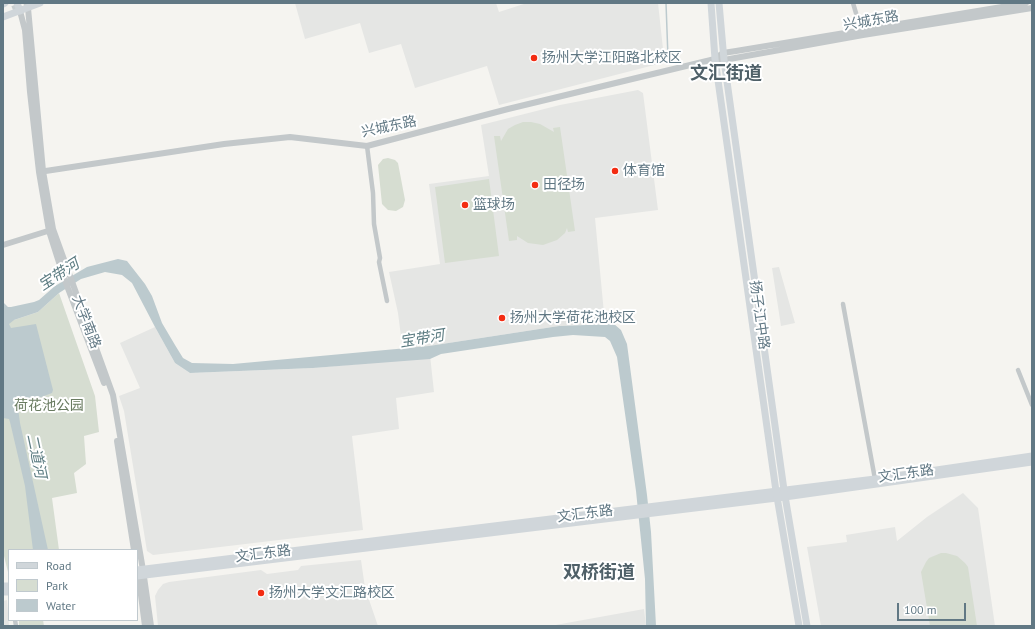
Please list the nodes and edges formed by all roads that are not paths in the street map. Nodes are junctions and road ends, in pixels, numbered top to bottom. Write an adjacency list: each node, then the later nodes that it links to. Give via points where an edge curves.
1 (17, 3): 9 (main road, 大学南路)
2 (40, 3): 7 (main road)
3 (711, 3): 13 (main road, 扬子江中路)
4 (719, 3): 12 (main road, 扬子江中路)
5 (854, 3): 11 (street)
6 (1026, 3): 11 (street, 兴城东路)
7 (28, 6): 9 (main road); 15 (street, 大学南路)
8 (1032, 8): 12 (street, 兴城东路)
9 (20, 11): 10 (main road); 15 (street, 大学南路, via 25,30)
10 (3, 17)
11 (861, 30): 12 (street, 兴城东路)
12 (724, 56): 13 (street, 兴城东路); 26 (main road, 扬子江中路)
13 (715, 59): 14 (street, 兴城东路); 26 (main road, 扬子江中路)
14 (366, 146): 15 (street, 兴城东路, via 290,137 224,144); 19 (street, via 379,262)
15 (41, 172): 16 (street, 大学南路)
16 (51, 230): 17 (street); 18 (street, 大学南路)
17 (3, 245)
18 (71, 289): 27 (street, 大学南路, via 109,396); 28 (street, 大学南路, via 113,395)
19 (387, 301)
20 (843, 304): 25 (street)
21 (1018, 370): 22 (street)
22 (1032, 405)
23 (1032, 456): 25 (main road, 文汇东路)
24 (1032, 462): 26 (main road, 文汇东路)
25 (875, 479): 26 (main road, 文汇东路)
26 (780, 494): 29 (main road, 文汇东路); 32 (main road, 扬子江中路); 33 (main road, 扬子江中路)
27 (134, 549)
28 (136, 549)
29 (139, 572): 30 (street); 31 (street)
30 (145, 626)
31 (151, 626)
32 (799, 626)
33 (808, 626)

